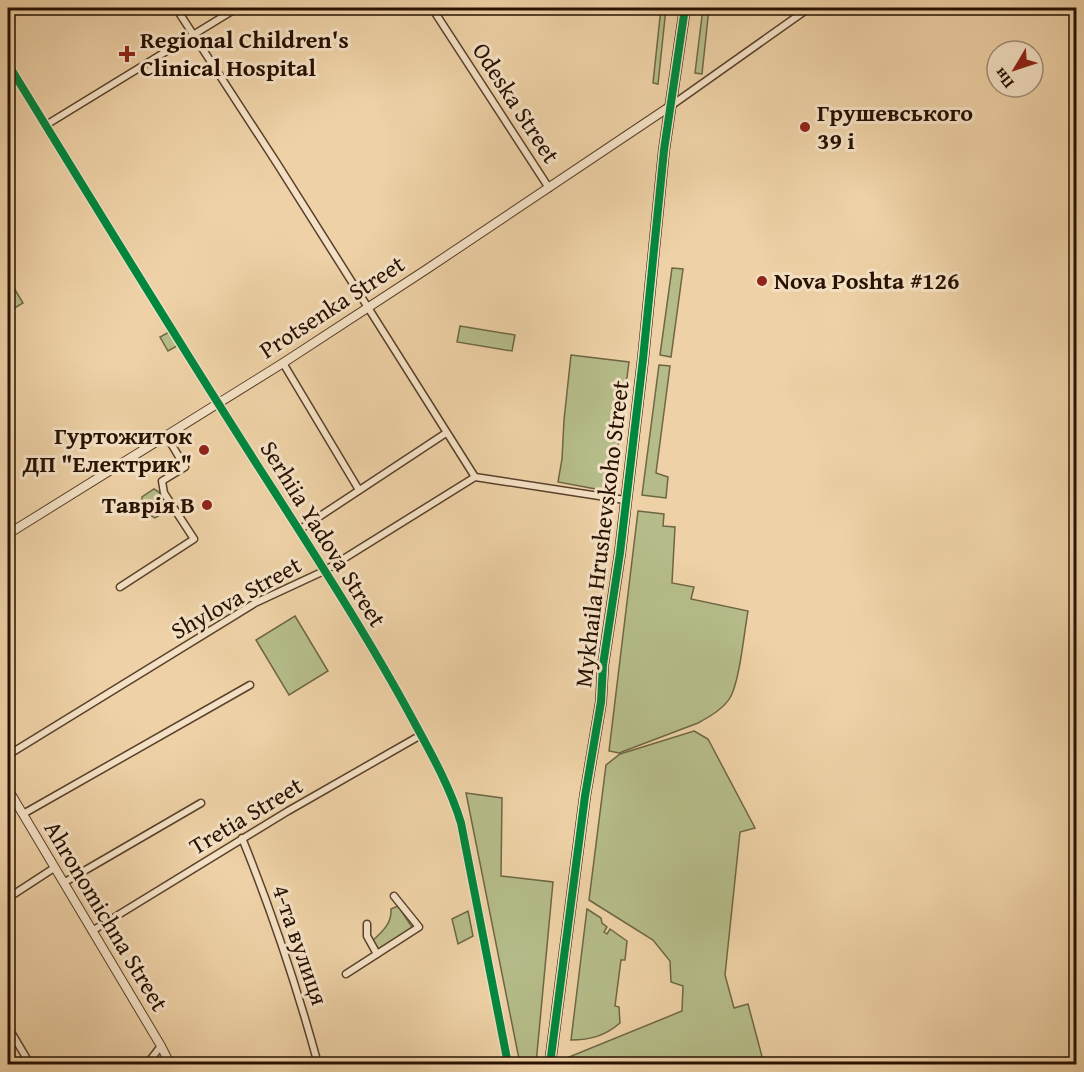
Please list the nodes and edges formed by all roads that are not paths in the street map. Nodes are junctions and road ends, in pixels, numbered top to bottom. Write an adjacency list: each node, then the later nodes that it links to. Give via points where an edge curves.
1 (176, 8): 6 (street)
2 (237, 8): 6 (street)
3 (432, 8): 10 (street, Odeska Street)
4 (685, 8): 8 (main road, Mykhaila Hrushevskoho Street)
5 (809, 8): 8 (street)
6 (195, 35): 9 (street); 11 (street)
7 (8, 64): 9 (street, Serhiia Yadova Street)
8 (672, 105): 10 (street, Protsenka Street); 18 (main road, Mykhaila Hrushevskoho Street)
9 (46, 126): 13 (street, Serhiia Yadova Street)
10 (549, 188): 11 (street, Protsenka Street)
11 (368, 308): 12 (street, Protsenka Street); 14 (street)
12 (283, 363): 13 (street, Protsenka Street); 17 (street)
13 (217, 403): 15 (street, Protsenka Street); 19 (street, Serhiia Yadova Street)
14 (446, 433): 16 (street); 17 (street)
15 (166, 435): 20 (street, Protsenka Street); 22 (street, via 185,468 162,481 164,493 194,539)
16 (475, 477): 18 (street); 21 (street, Shylova Street)
17 (359, 490): 19 (street)
18 (625, 500): 46 (main road, Mykhaila Hrushevskoho Street)
19 (299, 530): 21 (street, Serhiia Yadova Street)
20 (8, 534)
21 (324, 571): 24 (street, Serhiia Yadova Street); 25 (street, Shylova Street, via 255,603)
22 (120, 586)
23 (250, 685): 29 (street)
24 (421, 735): 30 (street, Tretia Street); 45 (street, Serhiia Yadova Street, via 455,802 461,823)
25 (8, 754)
26 (8, 789): 27 (street, Ahronomichna Street)
27 (11, 802): 29 (street, Ahronomichna Street)
28 (201, 803): 32 (street)
29 (23, 814): 31 (street, Ahronomichna Street)
30 (242, 838): 36 (street, Tretia Street); 44 (street, 4-та вулиця, via 269,904)
31 (54, 868): 32 (street, Ahronomichna Street); 34 (street)
32 (65, 882): 36 (street, Ahronomichna Street)
33 (394, 896): 37 (street, via 418,927)
34 (8, 898)
35 (367, 924): 37 (street, via 367,936)
36 (92, 931): 40 (street, Ahronomichna Street)
37 (377, 954): 38 (street)
38 (346, 974)
39 (8, 1027): 41 (street)
40 (161, 1046): 42 (street); 43 (street, Ahronomichna Street)
41 (30, 1065)
42 (147, 1065)
43 (170, 1065)
44 (318, 1065)
45 (508, 1065)
46 (550, 1065)

